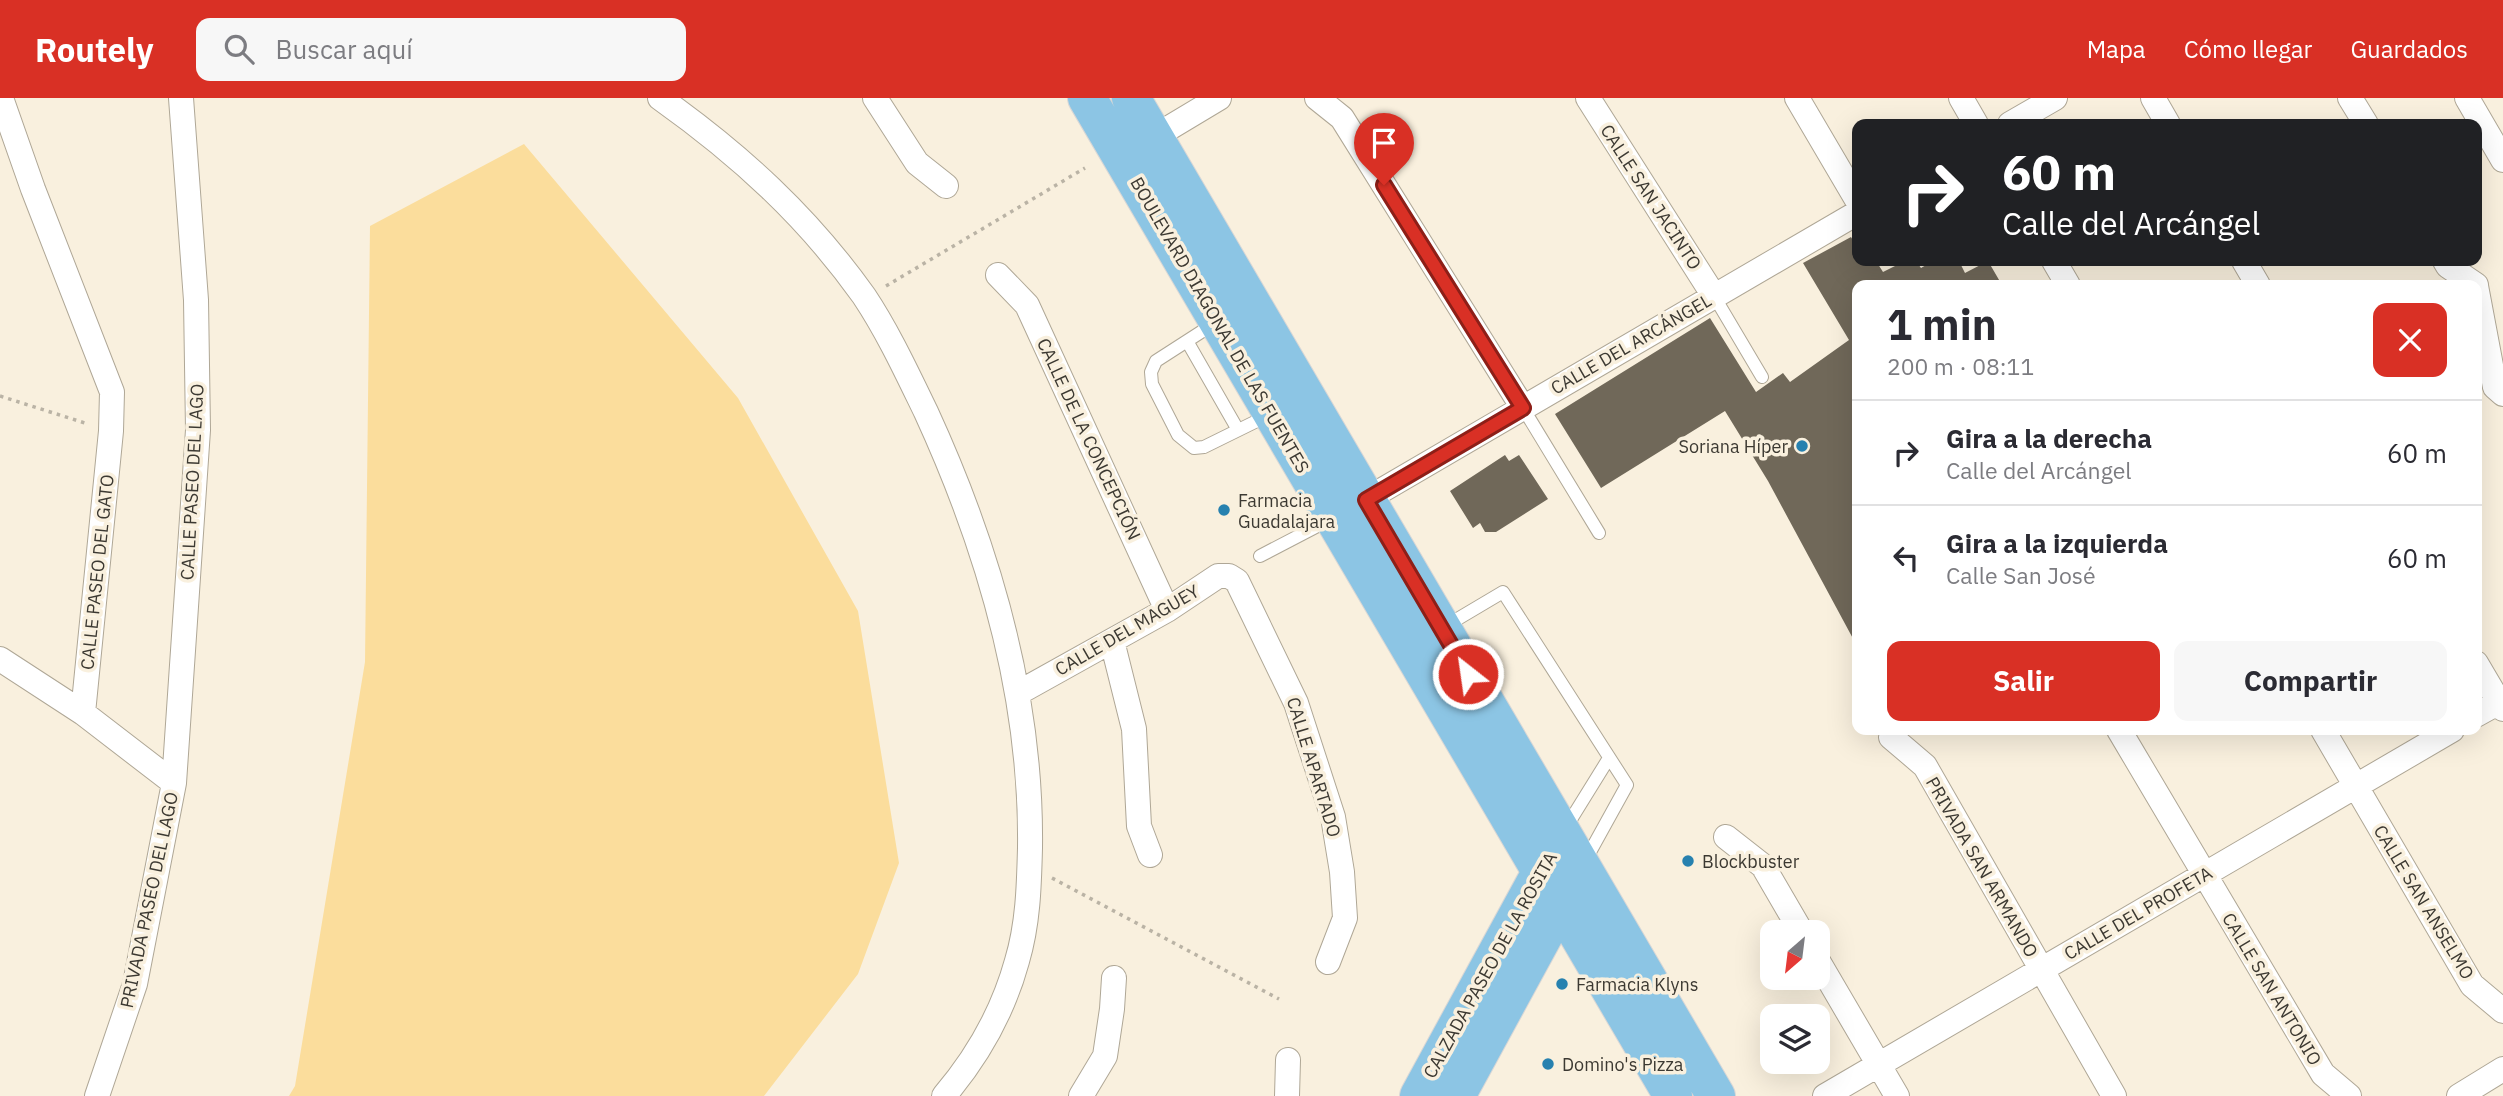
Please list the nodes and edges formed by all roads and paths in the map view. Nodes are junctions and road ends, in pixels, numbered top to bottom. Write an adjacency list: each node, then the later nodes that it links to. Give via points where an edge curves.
1 (1, 98): 42 (street, CALLE PASEO DEL GATO, via 112,392)
2 (181, 98): 62 (street, CALLE PASEO DEL LAGO, via 196,300 198,430)
3 (660, 98): 32 (street, via 712,135 775,190 825,245)
4 (875, 98): 25 (street, via 917,163)
5 (1087, 98): 35 (main road, BOULEVARD DIAGONAL DE LAS FUENTES)
6 (1131, 98): 22 (main road, BOULEVARD DIAGONAL DE LAS FUENTES)
7 (1219, 98): 22 (street)
8 (1317, 98): 39 (street, via 1342,118)
9 (1588, 98): 31 (street, CALLE SAN JACINTO)
10 (1797, 98): 26 (street)
11 (1961, 98): 16 (street)
12 (2055, 98): 17 (street)
13 (2153, 98): 18 (street)
14 (2350, 98): 19 (street)
15 (2467, 98): 20 (street)
16 (1973, 119)
17 (2019, 119)
18 (2165, 119)
19 (2363, 119)
20 (2479, 119)
21 (2482, 124): 23 (street)
22 (1154, 136): 43 (main road, BOULEVARD DIAGONAL DE LAS FUENTES)
23 (2503, 160)
24 (1085, 167): 32 (path)
25 (946, 186)
26 (1852, 192)
27 (1852, 216): 31 (street, CALLE DEL ARCÁNGEL)
28 (2448, 266): 30 (street)
29 (998, 275): 48 (street, CALLE DE LA CONCEPCIÓN, via 1027,305)
30 (2468, 280)
31 (1714, 296): 36 (lane); 39 (street, CALLE DEL ARCÁNGEL)
32 (865, 299): 53 (street, via 907,373 966,509)
33 (2482, 308): 34 (street)
34 (2488, 329): 37 (street)
35 (1202, 331): 40 (main road, BOULEVARD DIAGONAL DE LAS FUENTES); 41 (lane); 41 (lane, via 1156,361 1152,384 1178,435 1194,447 1204,447)
36 (1762, 377)
37 (2499, 390)
38 (0, 396): 42 (path)
39 (1523, 408): 43 (street, CALLE DEL ARCÁNGEL); 45 (lane)
40 (1273, 414): 41 (lane); 44 (main road, BOULEVARD DIAGONAL DE LAS FUENTES)
41 (1238, 430)
42 (111, 431): 56 (street, CALLE PASEO DEL GATO)
43 (1366, 500): 44 (street, CALLE DEL ARCÁNGEL); 49 (main road, BOULEVARD DIAGONAL DE LAS FUENTES)
44 (1333, 518): 46 (lane); 70 (main road, BOULEVARD DIAGONAL DE LAS FUENTES)
45 (1599, 533)
46 (1260, 556)
47 (1237, 581): 48 (street, CALLE DEL MAGUEY, via 1218,576); 72 (street, CALLE APARTADO, via 1296,703 1332,817 1345,918)
48 (1167, 610): 50 (street, CALLE DEL MAGUEY)
49 (1442, 629): 61 (lane, via 1503,592); 64 (main road, BOULEVARD DIAGONAL DE LAS FUENTES)
50 (1112, 640): 53 (street, CALLE DEL MAGUEY); 66 (street, via 1134,729 1139,826)
51 (0, 659): 56 (street)
52 (2482, 672): 54 (street)
53 (1018, 693): 67 (street, via 1027,763)
54 (2502, 704): 55 (street)
55 (2482, 712)
56 (83, 713): 62 (street)
57 (2122, 735): 69 (street, CALLE SAN ANTONIO)
58 (2326, 735): 63 (street, CALLE SAN ANSELMO)
59 (2443, 735): 63 (street, CALLE DEL PROFETA)
60 (1891, 737): 73 (street, PRIVADA SAN ARMANDO, via 1925,766)
61 (1609, 758): 64 (lane); 68 (lane, via 1627,785)
62 (174, 783): 81 (street, PRIVADA PASEO DEL LAGO, via 135,984)
63 (2355, 786): 69 (street, CALLE DEL PROFETA); 77 (street, CALLE SAN ANSELMO, via 2472,985)
64 (1562, 834): 68 (main road, BOULEVARD DIAGONAL DE LAS FUENTES); 70 (main road, CALZADA PASEO DE LA ROSITA)
65 (1727, 837): 71 (street, via 1763,866)
66 (1150, 855)
67 (1030, 866): 76 (path); 82 (street, via 1025,926 1002,1006 980,1050)
68 (1581, 867): 70 (main road, CALZADA PASEO DE LA ROSITA); 88 (main road, BOULEVARD DIAGONAL DE LAS FUENTES)
69 (2203, 875): 73 (street, CALLE DEL PROFETA); 92 (street, CALLE SAN ANTONIO, via 2323,1074)
70 (1551, 888): 85 (main road, CALZADA PASEO DE LA ROSITA); 86 (main road, CALZADA PASEO DE LA ROSITA); 87 (main road, BOULEVARD DIAGONAL DE LAS FUENTES)
71 (1794, 920)
72 (1328, 962)
73 (2041, 969): 79 (street, CALLE DEL PROFETA); 91 (street, PRIVADA SAN ARMANDO)
74 (1114, 978): 83 (street, via 1105,1056)
75 (1830, 981): 79 (street)
76 (1279, 999)
77 (2503, 1011)
78 (1288, 1060): 84 (street)
79 (1879, 1065): 89 (street, CALLE DEL PROFETA); 90 (street)
80 (2503, 1069): 93 (street)
81 (97, 1096)
82 (944, 1096)
83 (1081, 1096)
84 (1287, 1096)
85 (1419, 1096)
86 (1456, 1096)
87 (1673, 1096)
88 (1716, 1096)
89 (1825, 1096)
90 (1897, 1096)
91 (2114, 1096)
92 (2349, 1096)
93 (2459, 1096)

